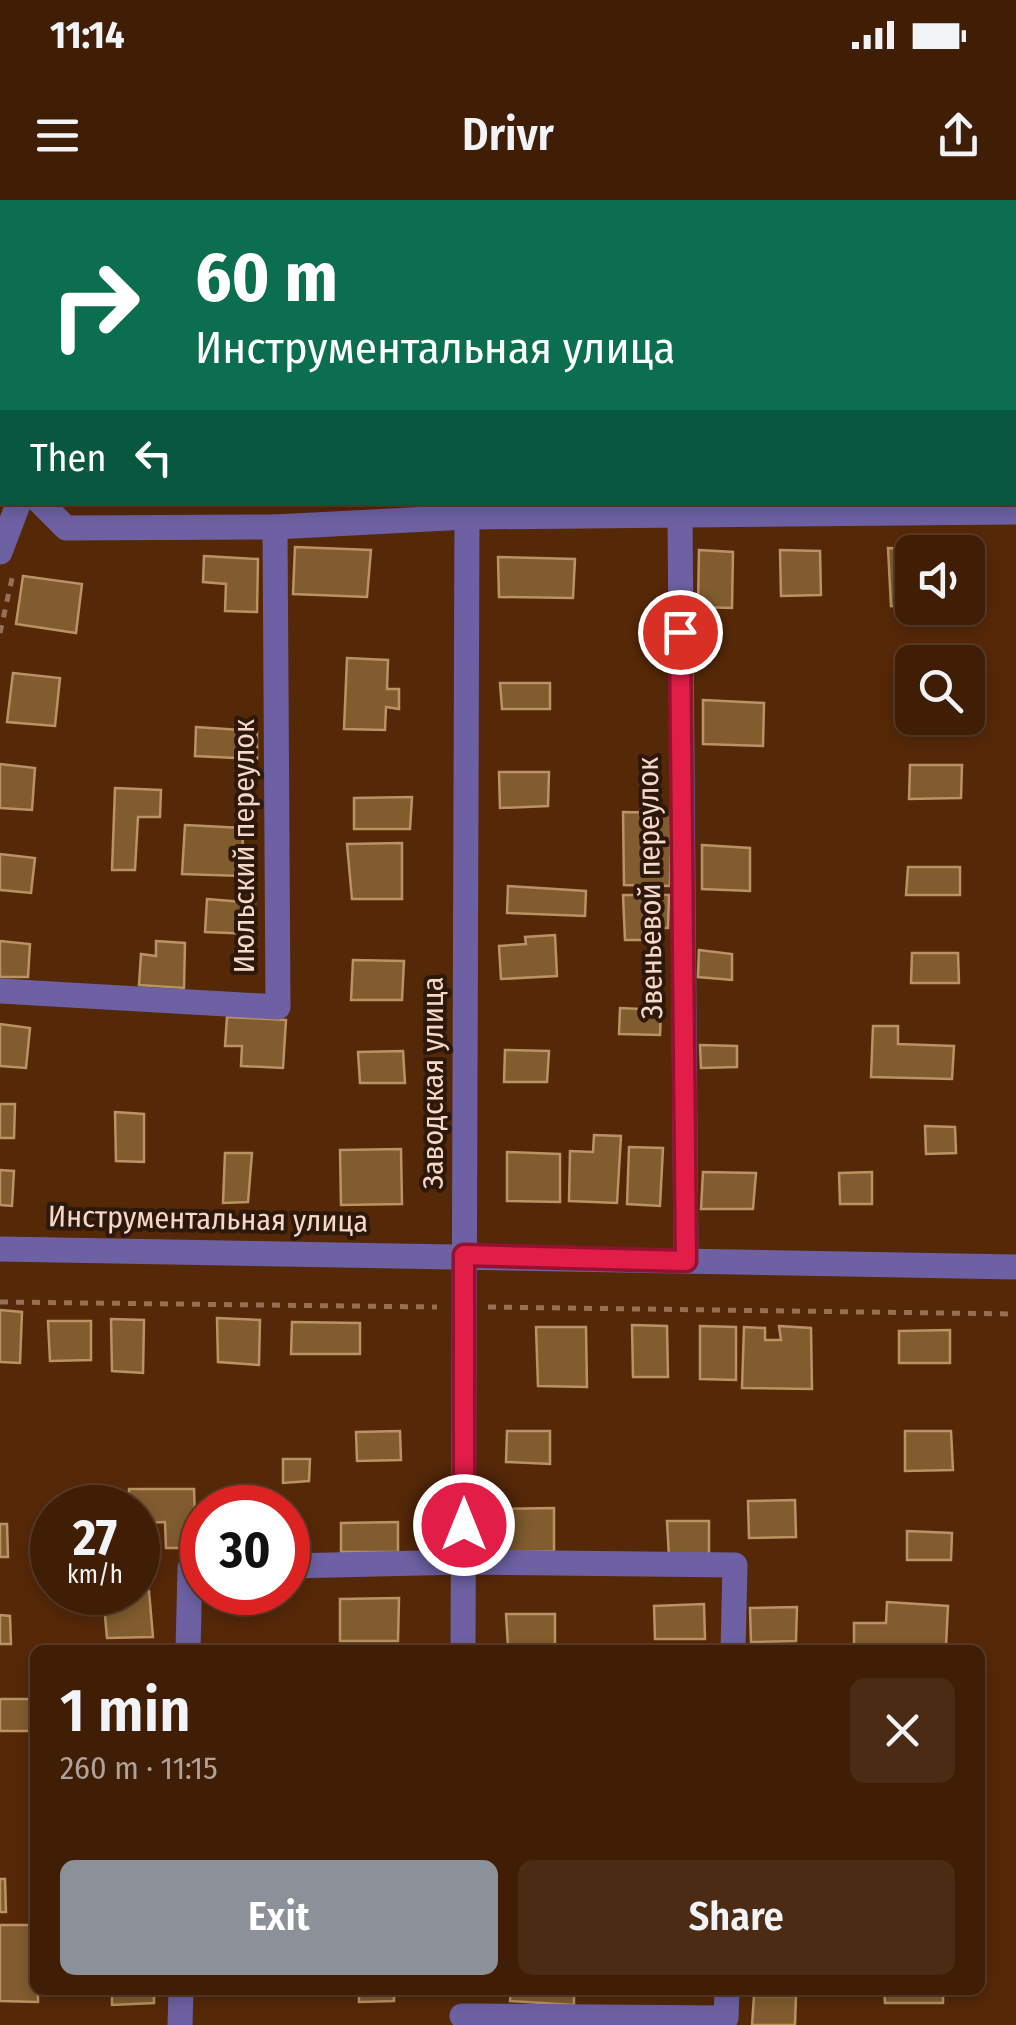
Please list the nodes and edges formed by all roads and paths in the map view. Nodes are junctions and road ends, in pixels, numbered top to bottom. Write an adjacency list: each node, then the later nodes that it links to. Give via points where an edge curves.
1 (18, 505): 7 (street)
2 (43, 505): 6 (street, via 66,528)
3 (1016, 512): 4 (street)
4 (680, 514): 5 (street); 11 (street, Звеньевой переулок)
5 (467, 517): 6 (street); 10 (street, Заводская улица)
6 (275, 526): 8 (street, Июльский переулок, via 278,1007)
7 (0, 552)
8 (0, 990)
9 (0, 1249): 10 (street, Инструментальная улица)
10 (464, 1255): 11 (street, Инструментальная улица); 14 (street, Заводская улица)
11 (686, 1261): 12 (street, Инструментальная улица)
12 (1016, 1267)
13 (0, 1302): 14 (path)
14 (464, 1307): 15 (path); 16 (street, Заводская улица)
15 (1016, 1314)
16 (464, 1562): 17 (street); 20 (street, Заводская улица); 21 (street, via 735,1565)
17 (310, 1566)
18 (189, 1615): 19 (street)
19 (188, 1645)
20 (463, 1645)
21 (733, 1645)
22 (181, 1995): 26 (street)
23 (462, 1995): 25 (street)
24 (727, 1995): 25 (street, via 726,2018)
25 (462, 2021)
26 (180, 2025)

